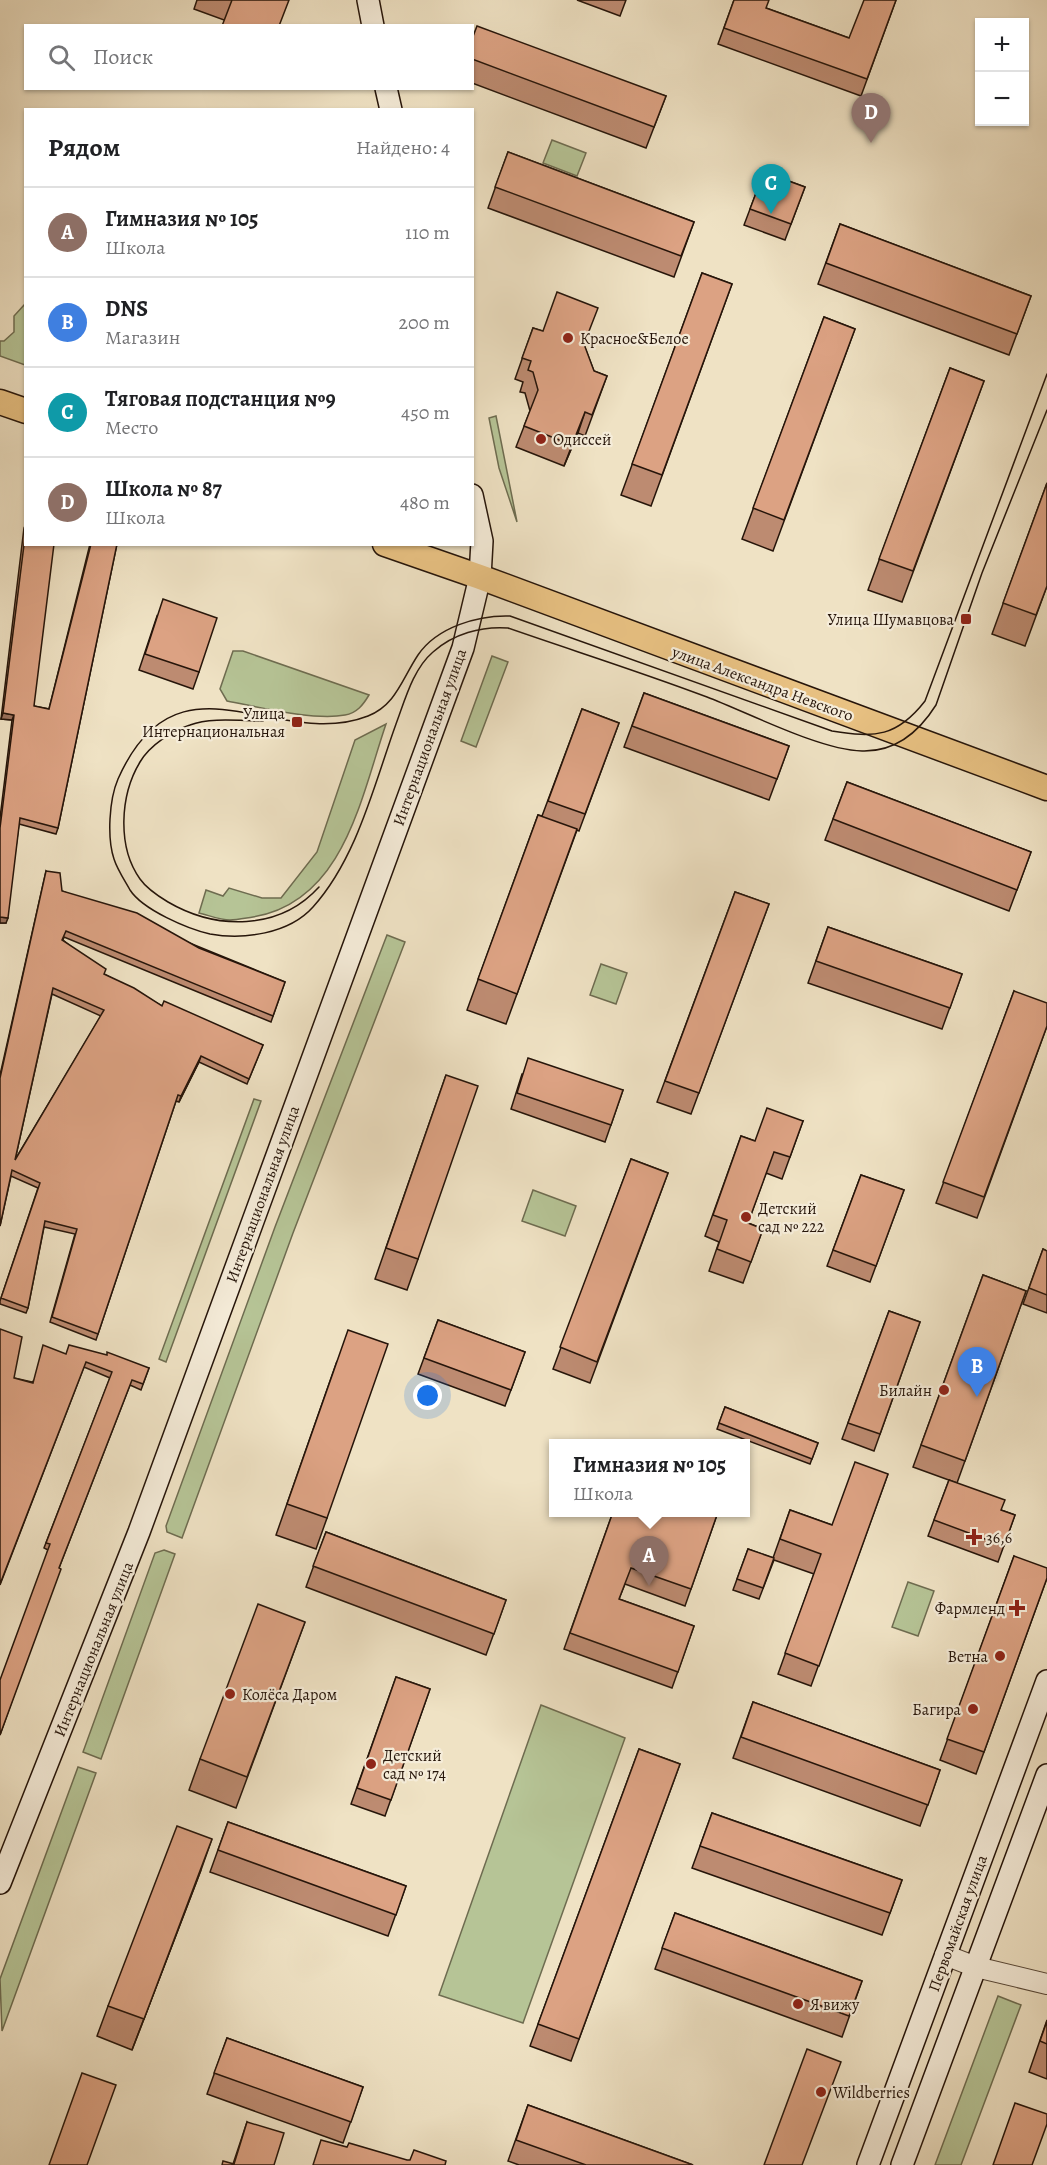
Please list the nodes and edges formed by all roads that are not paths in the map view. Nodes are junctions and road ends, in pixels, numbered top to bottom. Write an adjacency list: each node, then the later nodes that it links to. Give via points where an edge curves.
1 (368, 0): 2 (main road)
2 (373, 24)
3 (386, 90): 4 (main road)
4 (391, 108)
5 (0, 402): 6 (main road)
6 (24, 410)
7 (474, 503): 9 (main road, Интернациональная улица, via 483,541)
8 (391, 546): 9 (main road, улица Александра Невского)
9 (480, 577): 10 (main road, улица Александра Невского); 13 (main road, Интернациональная улица, via 462,648 143,1521)
10 (1047, 788)
11 (1047, 1681): 14 (main road, Первомайская улица)
12 (1047, 1775): 15 (main road, Первомайская улица)
13 (0, 1883)
14 (945, 1955): 15 (street); 17 (main road, Первомайская улица)
15 (976, 1966): 16 (street); 18 (main road, Первомайская улица)
16 (1047, 1984)
17 (868, 2165)
18 (902, 2165)

